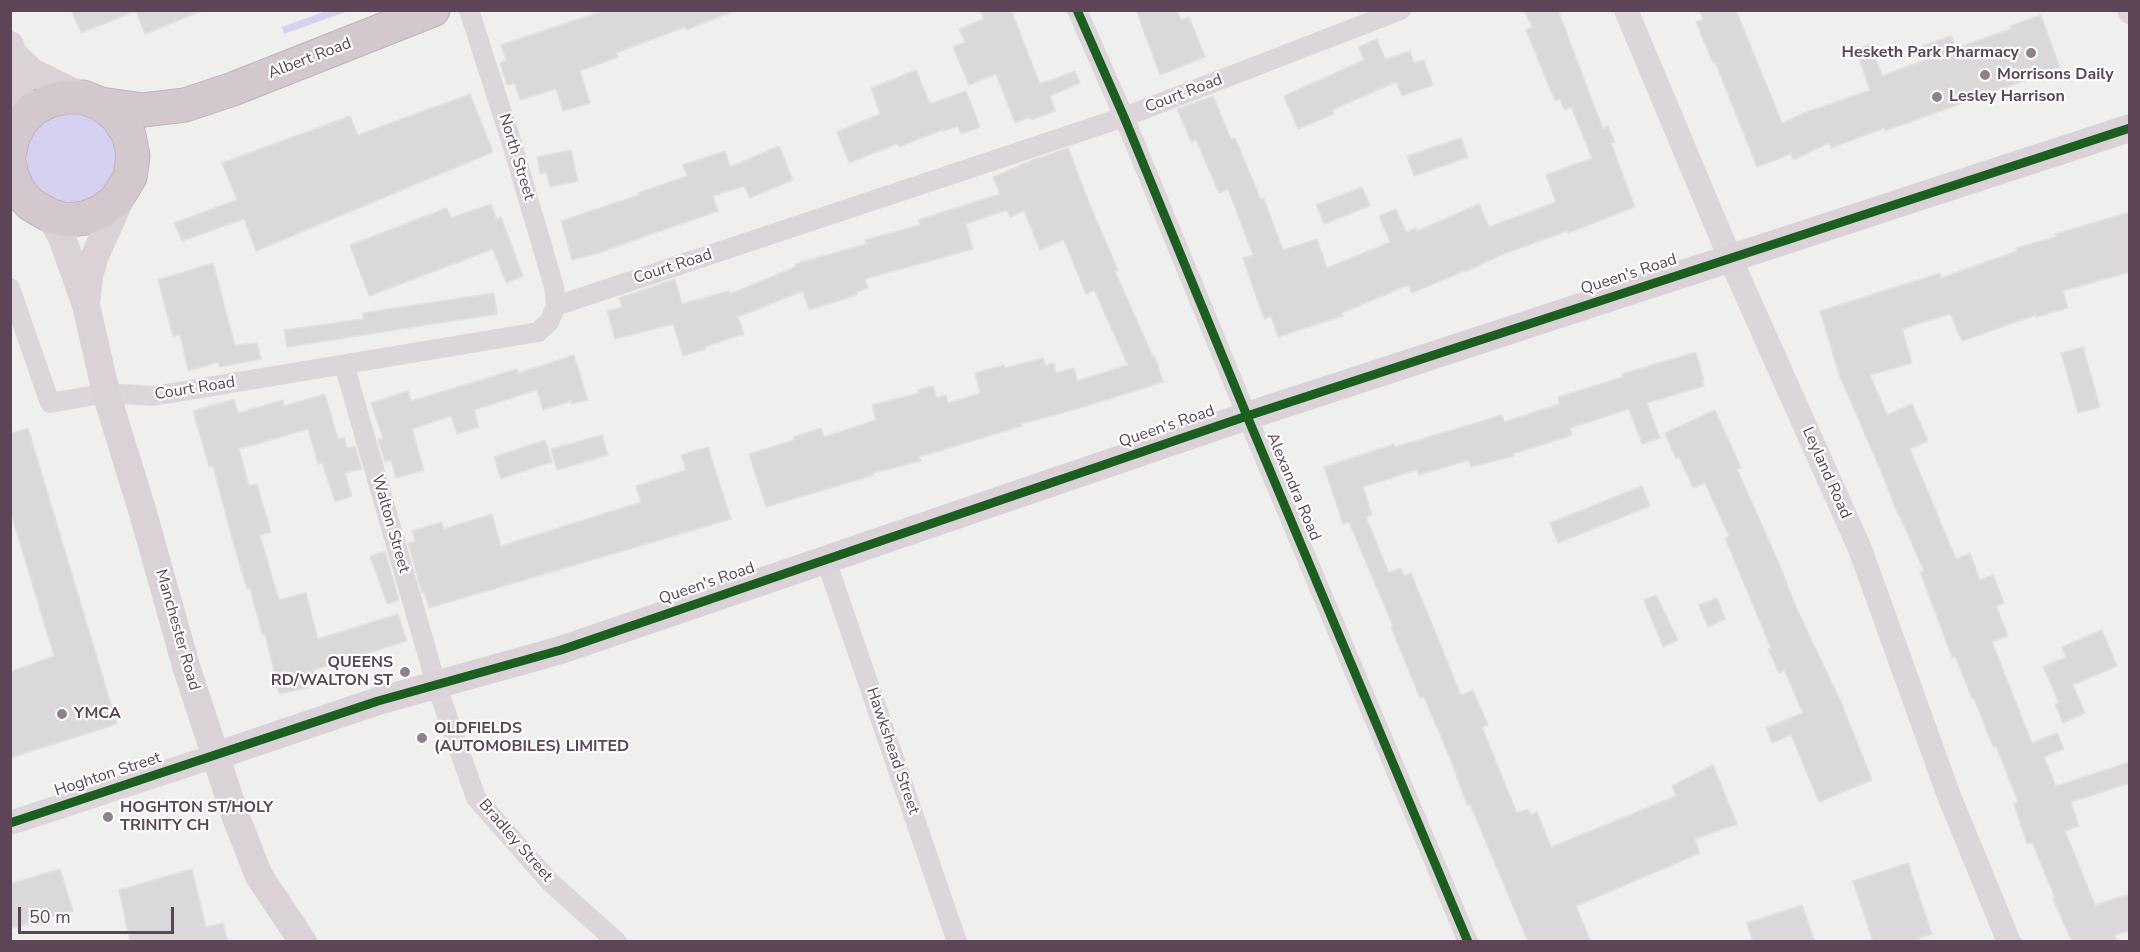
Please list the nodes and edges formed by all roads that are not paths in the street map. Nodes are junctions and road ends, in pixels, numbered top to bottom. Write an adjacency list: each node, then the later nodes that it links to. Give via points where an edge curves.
1 (433, 10): 8 (highway, Albert Road)
2 (469, 10): 17 (street, North Street, via 551,276)
3 (1077, 10): 9 (street, Alexandra Road)
4 (1401, 10): 9 (street, Court Road)
5 (1626, 10): 14 (street, Leyland Road)
6 (12, 50): 7 (main road, via 32,72); 11 (main road, via 19,90)
7 (92, 101): 8 (highway, Albert Road, via 143,110); 11 (highway, via 66,97 33,109 21,122); 12 (highway, via 117,117 129,135 133,156)
8 (185, 105): 12 (highway, Albert Road, via 155,133)
9 (1124, 117): 17 (street, Court Road); 20 (street, Alexandra Road)
10 (2130, 128): 14 (main road, Queen's Road)
11 (11, 148): 13 (highway, via 12,176)
12 (128, 181): 13 (highway, via 116,200 85,218 67,220); 16 (main road, Manchester Road, via 94,258)
13 (30, 205): 16 (main road, Manchester Road, via 61,235)
14 (1730, 258): 20 (main road, Queen's Road); 29 (street, Leyland Road, via 1860,549 1949,796)
15 (10, 288): 19 (street, Court Road, via 50,403)
16 (86, 305): 19 (main road, Manchester Road)
17 (556, 306): 18 (street, Court Road, via 549,322 538,332)
18 (344, 364): 19 (street, Court Road, via 153,396); 22 (street, Walton Street)
19 (106, 393): 23 (main road, Manchester Road)
20 (1247, 416): 21 (main road, Queen's Road); 28 (street, Alexandra Road)
21 (826, 560): 22 (main road, Queen's Road, via 552,653); 27 (street, Hawkshead Street)
22 (436, 684): 23 (main road, Queen's Road); 26 (street, Bradley Street, via 476,798 550,882)
23 (215, 756): 24 (street, Hoghton Street); 25 (main road, Manchester Road, via 259,876)
24 (10, 823)
25 (303, 942)
26 (617, 942)
27 (957, 942)
28 (1468, 942)
29 (2009, 942)

